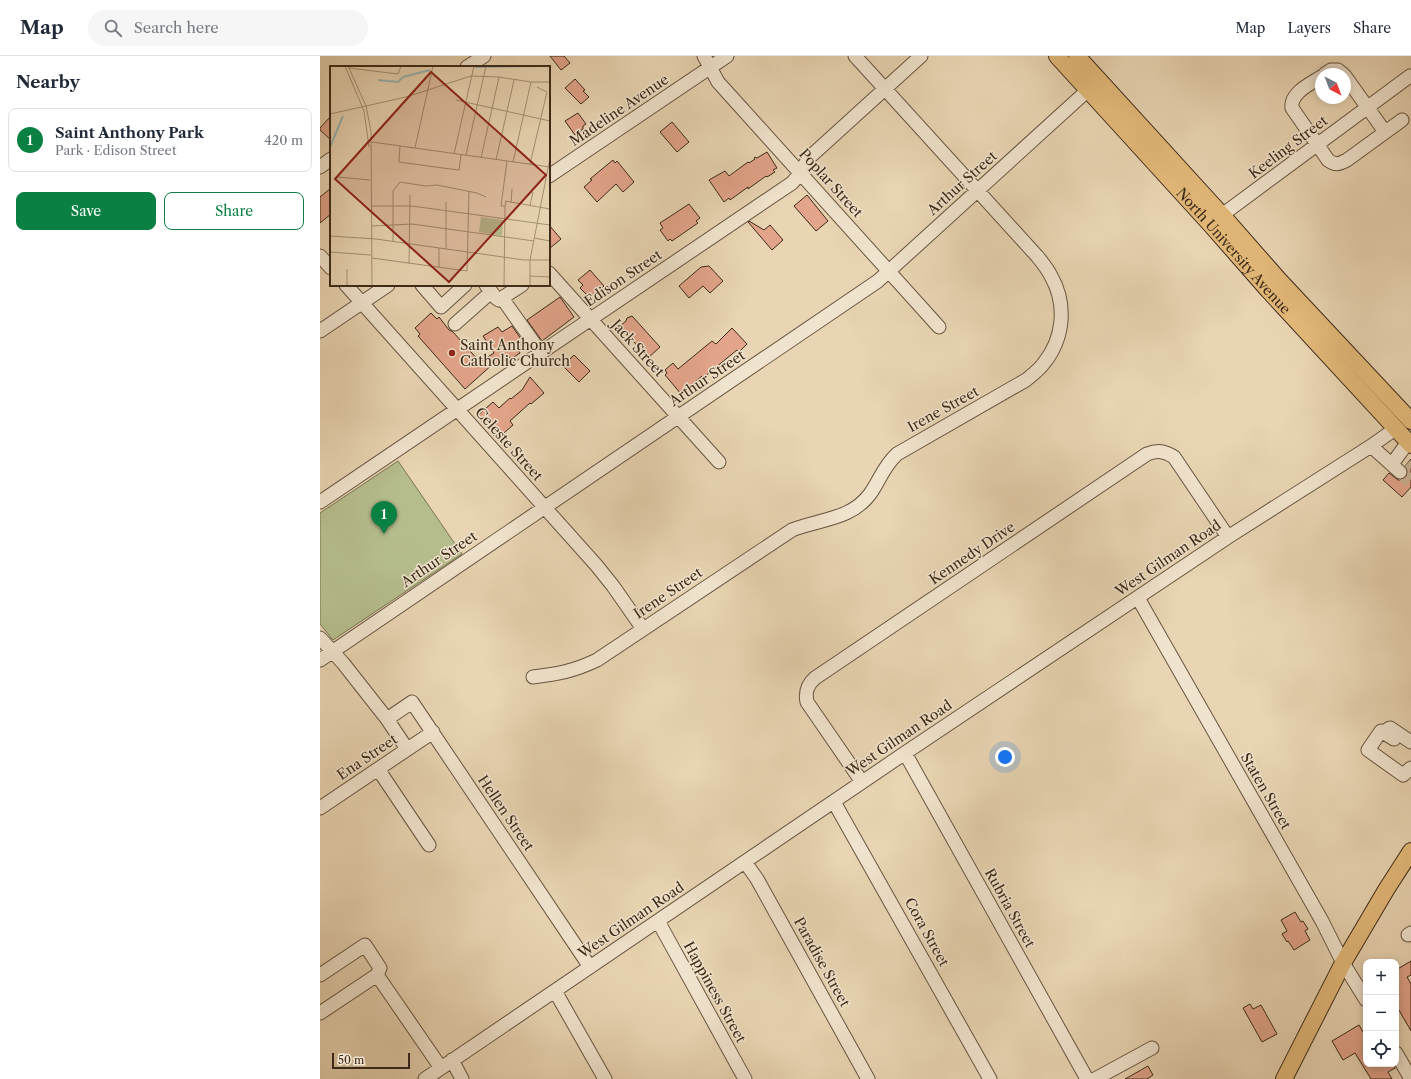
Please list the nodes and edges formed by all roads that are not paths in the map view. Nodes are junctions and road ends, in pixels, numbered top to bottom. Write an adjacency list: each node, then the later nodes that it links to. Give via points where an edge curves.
1 (484, 56): 8 (street)
2 (704, 56): 9 (street, Poplar Street)
3 (727, 56): 9 (street, Madeline Avenue)
4 (855, 56): 13 (street, Irene Street)
5 (921, 56): 13 (street, Edison Street)
6 (1057, 56): 14 (main road, North University Avenue)
7 (1077, 56): 24 (main road, North University Avenue)
8 (469, 66)
9 (710, 68): 21 (street, Poplar Street, via 718,82); 22 (street, Madeline Avenue)
10 (1410, 76): 15 (street, Keeling Street)
11 (1315, 81): 18 (street, via 1294,97 1291,103)
12 (1351, 84): 15 (street)
13 (885, 89): 21 (street, Edison Street, via 811,156); 23 (street, Irene Street)
14 (1088, 90): 23 (street, Arthur Street); 44 (main road, North University Avenue)
15 (1368, 107): 17 (street); 18 (street, Keeling Street)
16 (1402, 120): 17 (street)
17 (1385, 132): 18 (street, via 1338,164 1328,160)
18 (1317, 145): 24 (street, Keeling Street)
19 (330, 160): 20 (street)
20 (320, 167)
21 (800, 173): 27 (street, Poplar Street); 36 (street, Edison Street, via 792,183)
22 (550, 175)
23 (978, 191): 27 (street, Arthur Street); 52 (street, Irene Street, via 1037,256 1048,270 1057,289 1061,305 1060,328 1053,350 1044,364 1026,380 897,454 884,469 870,494 851,510 836,518 792,530)
24 (1222, 215): 43 (main road, North University Avenue)
25 (320, 256): 26 (street)
26 (330, 267)
27 (889, 271): 38 (street, Poplar Street); 42 (street, Arthur Street)
28 (550, 274): 36 (street, Jack Street)
29 (347, 286): 35 (street, Celeste Street)
30 (387, 286): 35 (street)
31 (423, 286): 32 (street, via 441,307)
32 (464, 286)
33 (518, 286): 34 (street)
34 (493, 292): 37 (street); 40 (street)
35 (362, 303): 39 (street); 41 (street, Celeste Street)
36 (591, 319): 40 (street, Edison Street); 42 (street, Jack Street)
37 (455, 324)
38 (939, 327)
39 (320, 331)
40 (541, 353): 41 (street, Edison Street)
41 (457, 410): 48 (street, Edison Street); 49 (street, Celeste Street)
42 (678, 417): 47 (street, Jack Street); 49 (street, Arthur Street)
43 (1411, 421)
44 (1395, 429): 45 (main road, North University Avenue); 46 (street, West Gilman Road)
45 (1409, 444): 46 (street, via 1399,464)
46 (1371, 446): 50 (street, West Gilman Road)
47 (719, 462)
48 (320, 502)
49 (545, 507): 52 (street, Celeste Street, via 597,566); 54 (street, Arthur Street)
50 (1228, 537): 51 (street, West Gilman Road); 65 (street, Kennedy Drive, via 1174,457 1162,451 1141,459 815,678 808,686 807,702)
51 (1138, 598): 62 (street, West Gilman Road); 72 (street, Staten Street, via 1318,914)
52 (643, 629): 56 (street, Irene Street, via 582,668)
53 (320, 638): 54 (street)
54 (332, 652): 55 (street, Arthur Street); 57 (street)
55 (320, 660)
56 (533, 677)
57 (387, 719): 58 (street, Hellen Street, via 412,702); 60 (street)
58 (432, 732): 60 (street, Ena Street); 73 (street, Hellen Street)
59 (1394, 737): 61 (street); 63 (street, via 1368,750 1402,775)
60 (407, 749): 64 (street, Ena Street)
61 (1411, 751)
62 (905, 754): 65 (street, West Gilman Road); 88 (street, Rubria Street)
63 (1411, 768)
64 (378, 769): 67 (street, Ena Street); 68 (street)
65 (862, 782): 66 (street, West Gilman Road)
66 (834, 802): 70 (street, West Gilman Road); 87 (street, Cora Street)
67 (320, 808)
68 (430, 845)
69 (1410, 855): 72 (main road)
70 (745, 862): 71 (street, West Gilman Road); 86 (street, Paradise Street, via 761,885)
71 (658, 921): 73 (street, West Gilman Road); 85 (street, Happiness Street)
72 (1343, 963): 77 (street, Staten Street); 90 (main road)
73 (590, 967): 76 (street, West Gilman Road)
74 (320, 975): 75 (street, via 365,945 380,968)
75 (377, 975): 78 (street); 81 (street)
76 (555, 991): 81 (street, West Gilman Road); 84 (street)
77 (1363, 995)
78 (320, 1013)
79 (1152, 1048): 89 (street)
80 (1399, 1058): 91 (street)
81 (446, 1064): 82 (street, West Gilman Road); 83 (street)
82 (425, 1079)
83 (462, 1079)
84 (605, 1079)
85 (744, 1079)
86 (868, 1079)
87 (990, 1079)
88 (1087, 1079)
89 (1095, 1079)
90 (1284, 1079)
91 (1411, 1079)

